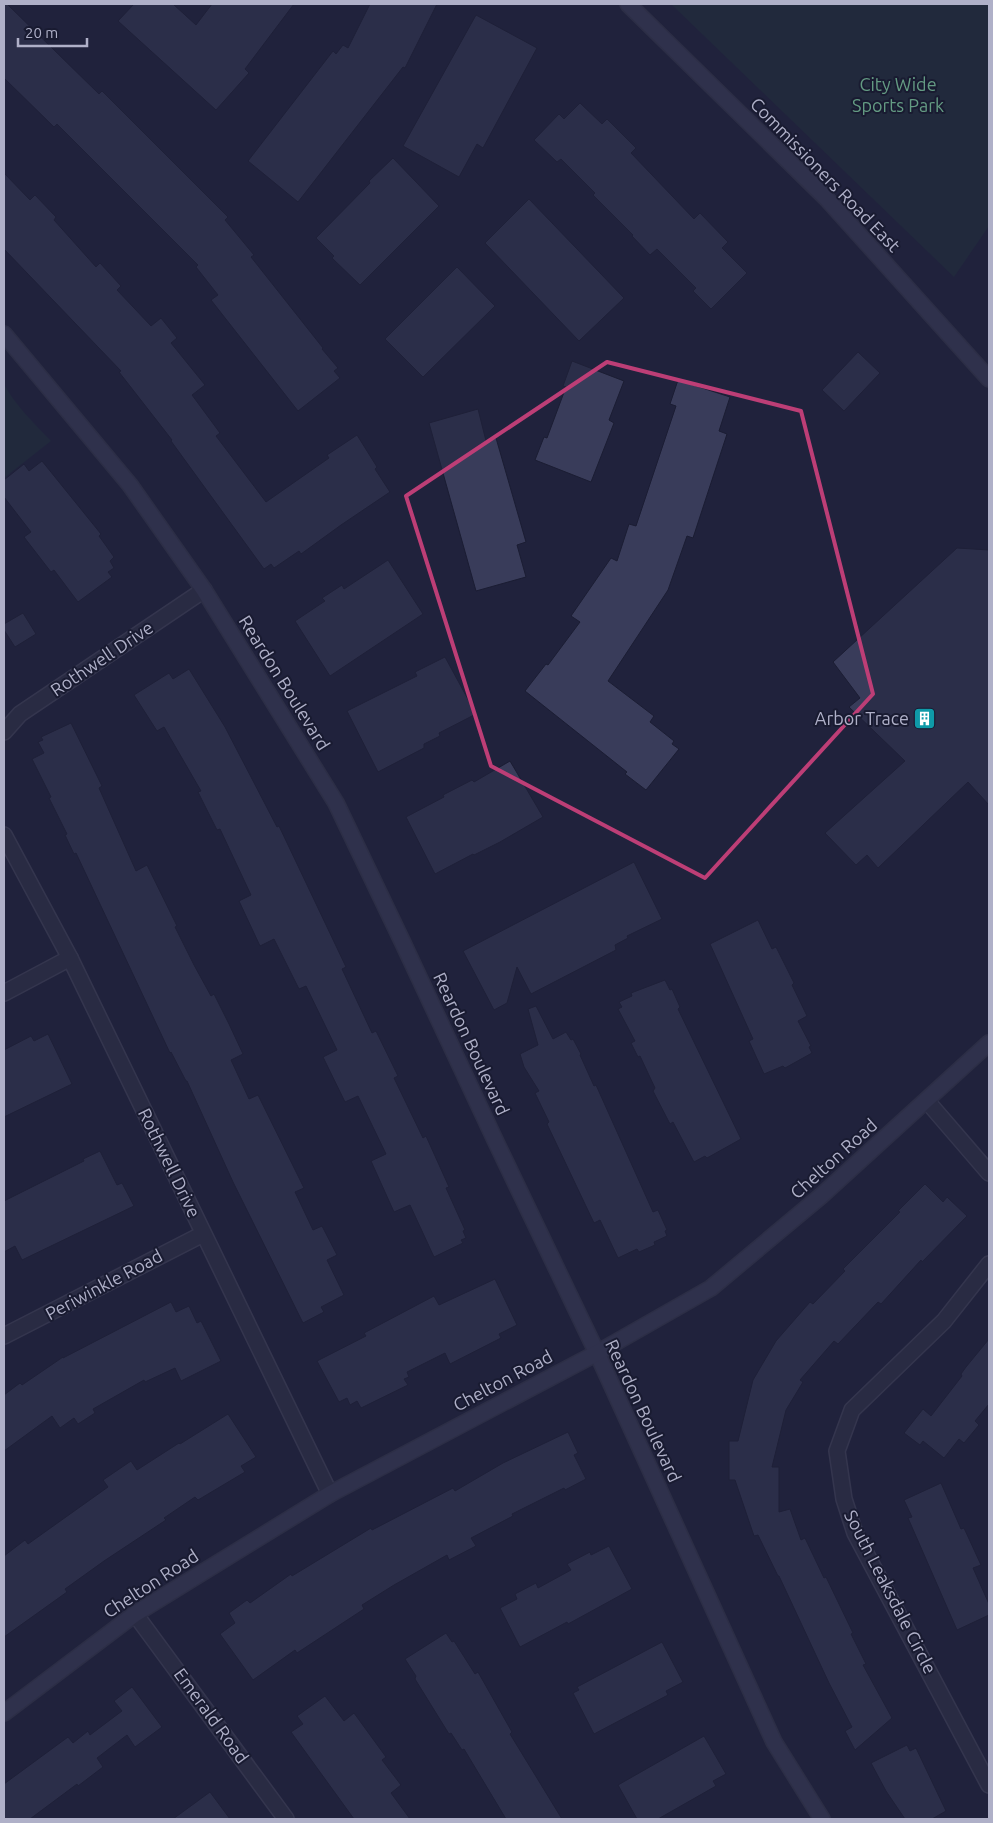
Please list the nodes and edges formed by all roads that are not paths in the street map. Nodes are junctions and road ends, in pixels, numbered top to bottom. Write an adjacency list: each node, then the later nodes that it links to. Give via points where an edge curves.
1 (628, 4): 3 (street, Commissioners Road East, via 826,198)
2 (4, 334): 4 (street, Reardon Boulevard, via 130,485)
3 (989, 379)
4 (204, 590): 5 (street, Rothwell Drive, via 20,714); 15 (street, Reardon Boulevard, via 336,803)
5 (4, 732)
6 (4, 835): 7 (street, Rothwell Drive)
7 (70, 958): 8 (street); 12 (street, Rothwell Drive)
8 (4, 993)
9 (989, 1043): 10 (street, Chelton Road)
10 (927, 1101): 11 (street); 15 (street, Chelton Road, via 711,1288)
11 (989, 1173)
12 (203, 1234): 14 (street, Periwinkle Road); 16 (street, Rothwell Drive)
13 (989, 1264): 19 (street, South Leaksdale Circle, via 944,1321 852,1410 837,1451 844,1499 855,1533)
14 (4, 1336)
15 (596, 1353): 16 (street, Chelton Road); 21 (street, Reardon Boulevard, via 774,1742)
16 (330, 1494): 17 (street, Chelton Road)
17 (136, 1614): 18 (street, Chelton Road); 20 (street, Emerald Road)
18 (4, 1712)
19 (989, 1785)
20 (286, 1819)
21 (822, 1819)

